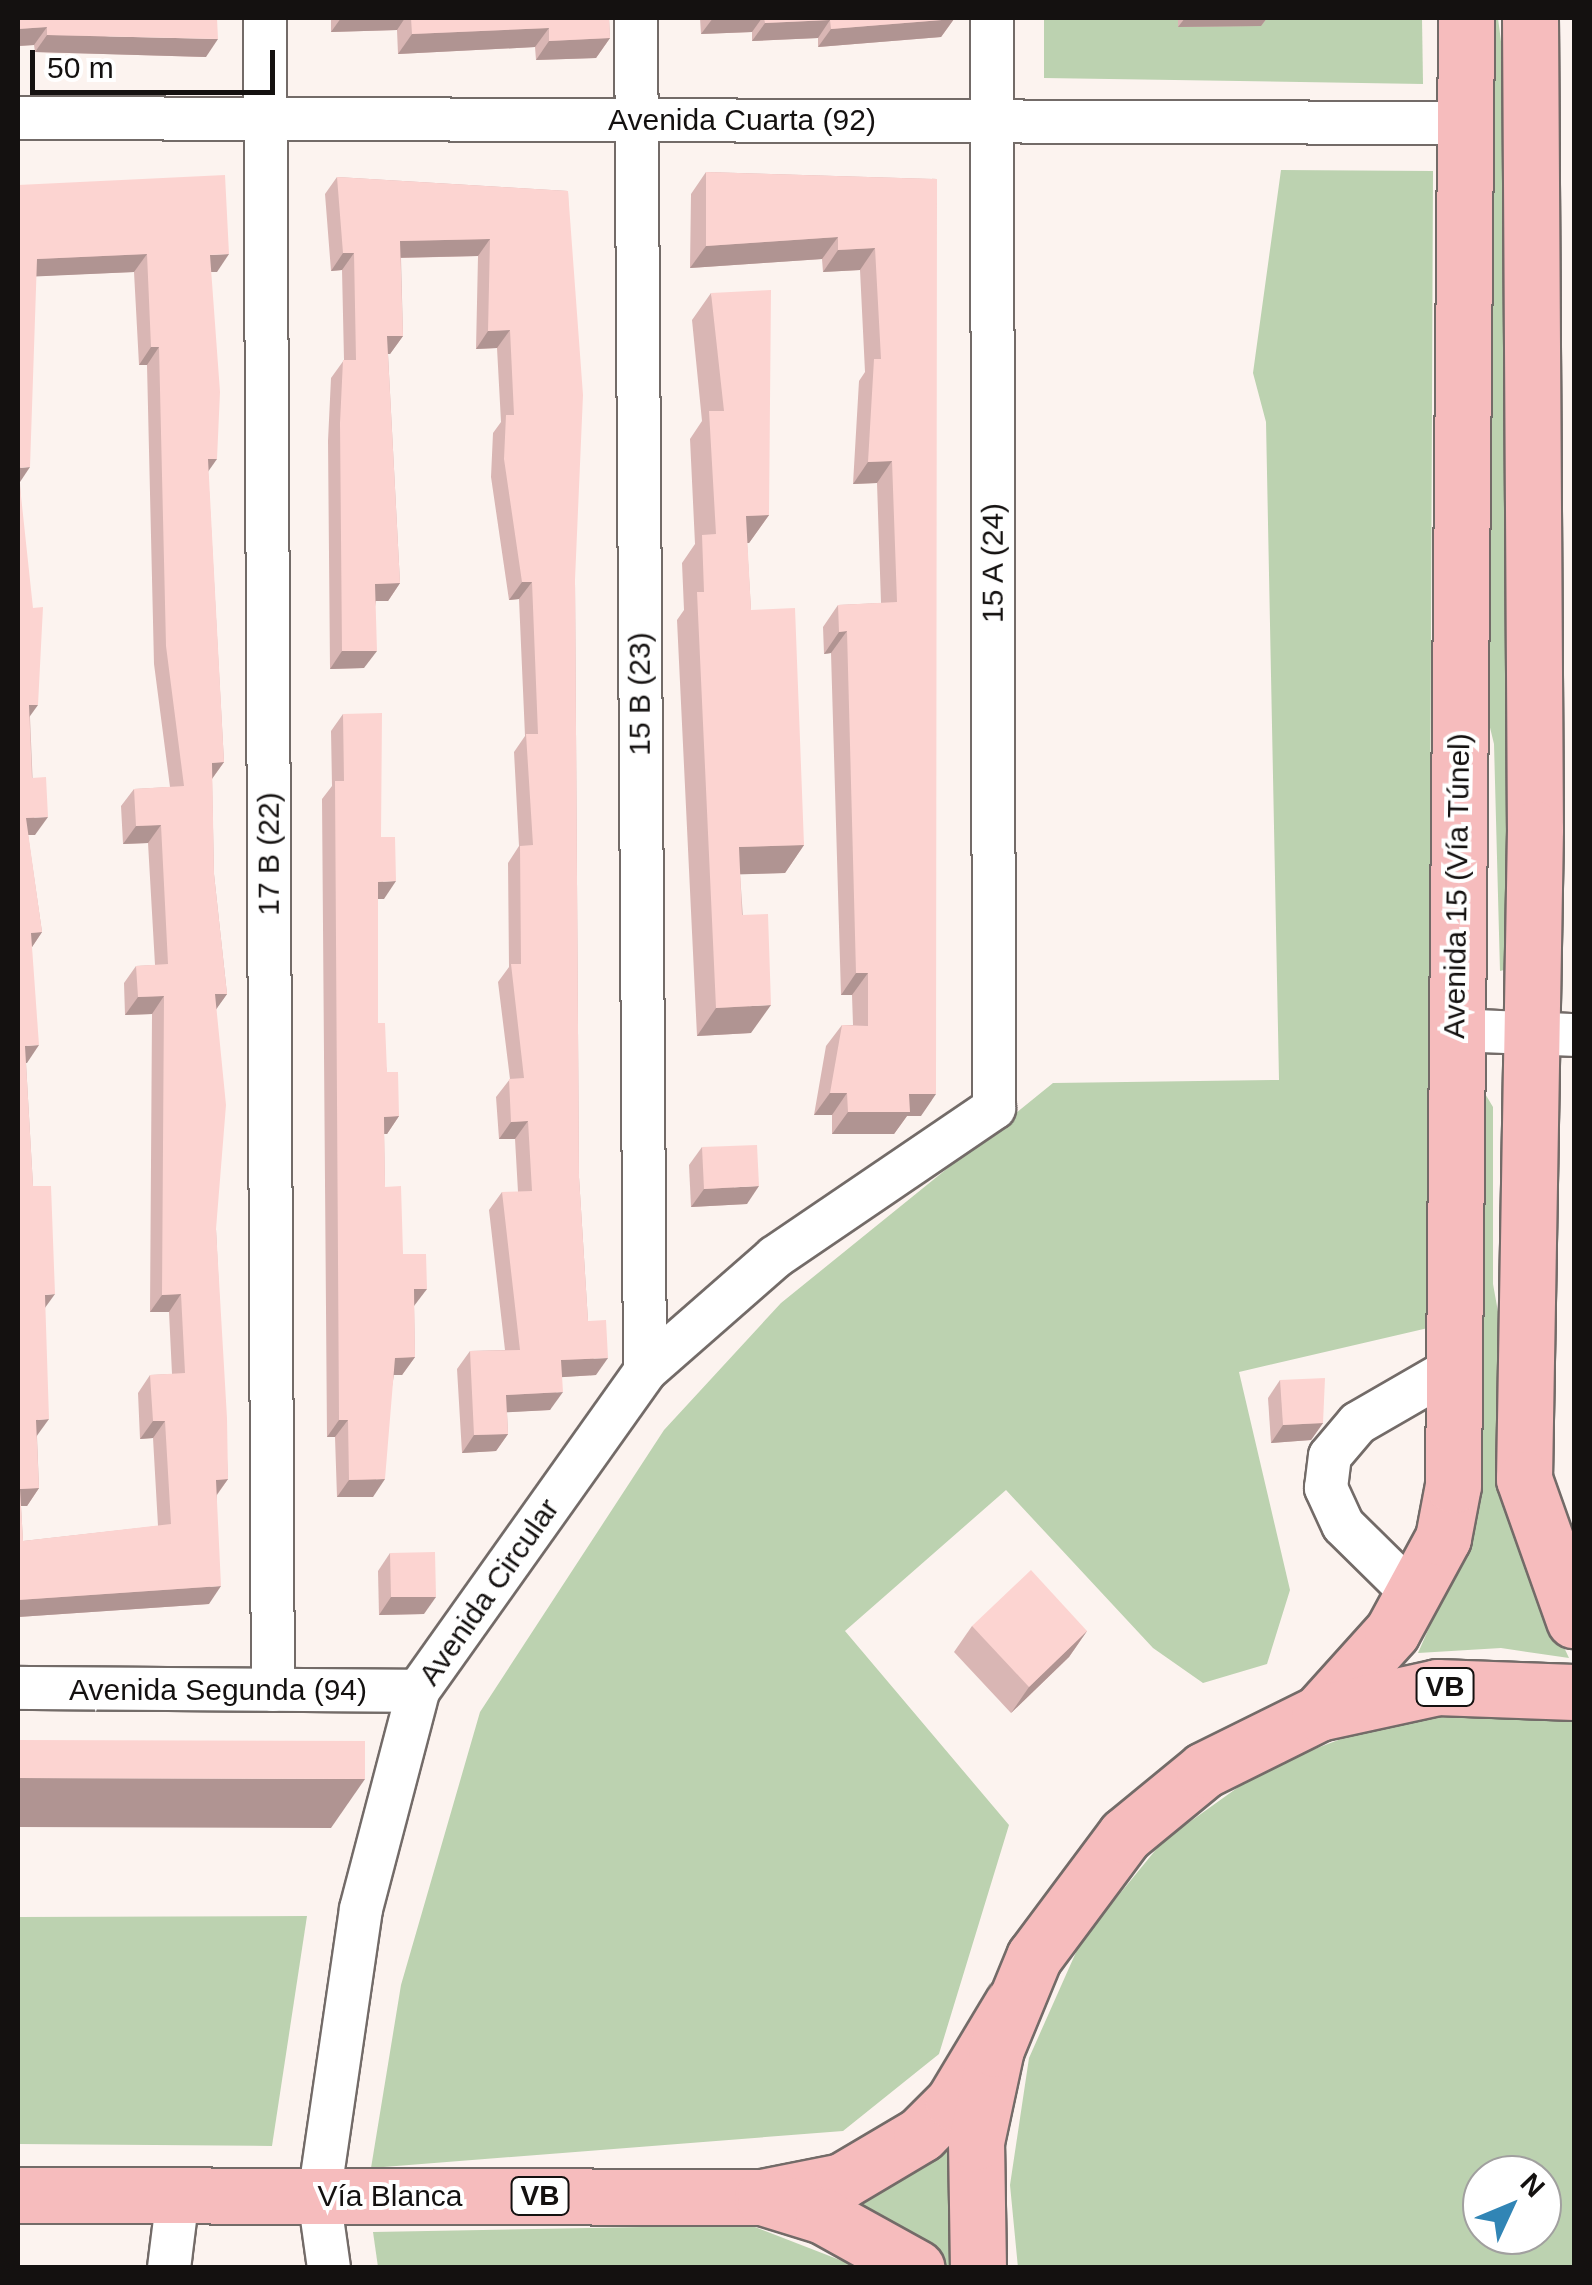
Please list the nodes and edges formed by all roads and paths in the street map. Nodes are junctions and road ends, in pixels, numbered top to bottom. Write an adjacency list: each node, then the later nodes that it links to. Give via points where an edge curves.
1 (265, 18): 7 (street, 17 B (22))
2 (636, 18): 8 (street, 15 B (23))
3 (992, 18): 9 (street, 15 A (24))
4 (1466, 18): 10 (main road, Avenida 15 (Vía Túnel))
5 (1530, 18): 12 (main road)
6 (18, 118): 7 (street, Avenida Cuarta (92))
7 (265, 119): 8 (street, Avenida Cuarta (92)); 19 (street, 17 B (22))
8 (636, 120): 9 (street, Avenida Cuarta (92)); 15 (street, 15 B (23))
9 (993, 121): 10 (street, Avenida Cuarta (92)); 13 (street, 15 A (24))
10 (1466, 123): 11 (main road, Avenida 15 (Vía Túnel))
11 (1455, 1030): 12 (street); 14 (main road, Avenida 15 (Vía Túnel))
12 (1554, 1034): 17 (main road, via 1524,1479)
13 (994, 1108): 15 (street, Avenida Circular, via 775,1257)
14 (1455, 1367): 16 (main road, Avenida 15 (Vía Túnel), via 1453,1485 1442,1538); 16 (street, via 1358,1423 1330,1456 1326,1488 1343,1525)
15 (644, 1372): 20 (street, Avenida Circular)
16 (1413, 1594): 22 (main road, Avenida 15 (Vía Túnel))
17 (1574, 1620)
18 (18, 1688): 19 (street, Avenida Segunda (94))
19 (274, 1690): 20 (street, Avenida Segunda (94))
20 (418, 1691): 26 (street, Avenida Circular, via 360,1909)
21 (1574, 1692): 22 (main road, VB, via 1438,1687)
22 (1319, 1713): 23 (main road, VB, via 1204,1770 1125,1835 1060,1914)
23 (1012, 2004): 27 (main road, Vía Blanca / VB, via 953,2102 921,2134 842,2180); 31 (main road, VB, via 976,2142)
24 (18, 2196): 25 (main road, Vía Blanca / VB)
25 (178, 2196): 26 (main road, Vía Blanca / VB); 28 (street)
26 (318, 2197): 27 (main road, Vía Blanca / VB); 29 (street, Avenida Circular)
27 (762, 2197): 30 (main road, Vía Blanca / VB, via 823,2216)
28 (169, 2268)
29 (328, 2268)
30 (917, 2268)
31 (978, 2268)

